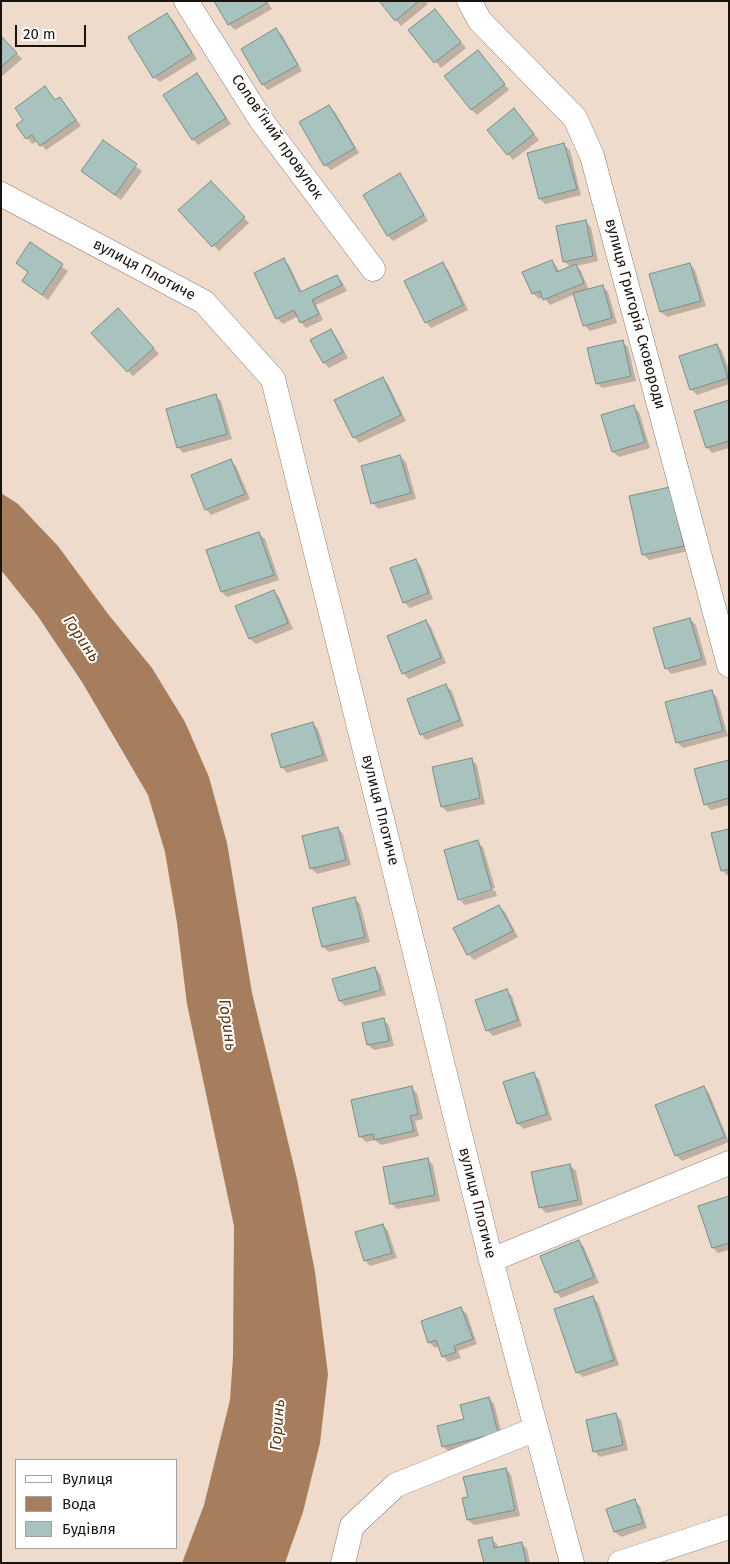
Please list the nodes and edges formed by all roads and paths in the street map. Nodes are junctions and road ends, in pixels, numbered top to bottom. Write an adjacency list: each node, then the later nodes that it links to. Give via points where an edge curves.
1 (186, 1): 4 (street, Соловʼїний провулок, via 262,120)
2 (469, 1): 5 (street, вулиця Григорія Сковороди, via 480,21 576,118 592,156)
3 (1, 194): 7 (street, вулиця Плотиче, via 204,302 273,379)
4 (372, 269)
5 (729, 665)
6 (729, 1163): 7 (street)
7 (491, 1260): 8 (street, вулиця Плотиче)
8 (536, 1429): 10 (street, via 396,1485 352,1526); 11 (street, вулиця Плотиче)
9 (729, 1527): 12 (street)
10 (343, 1563)
11 (572, 1563)
12 (620, 1563)

